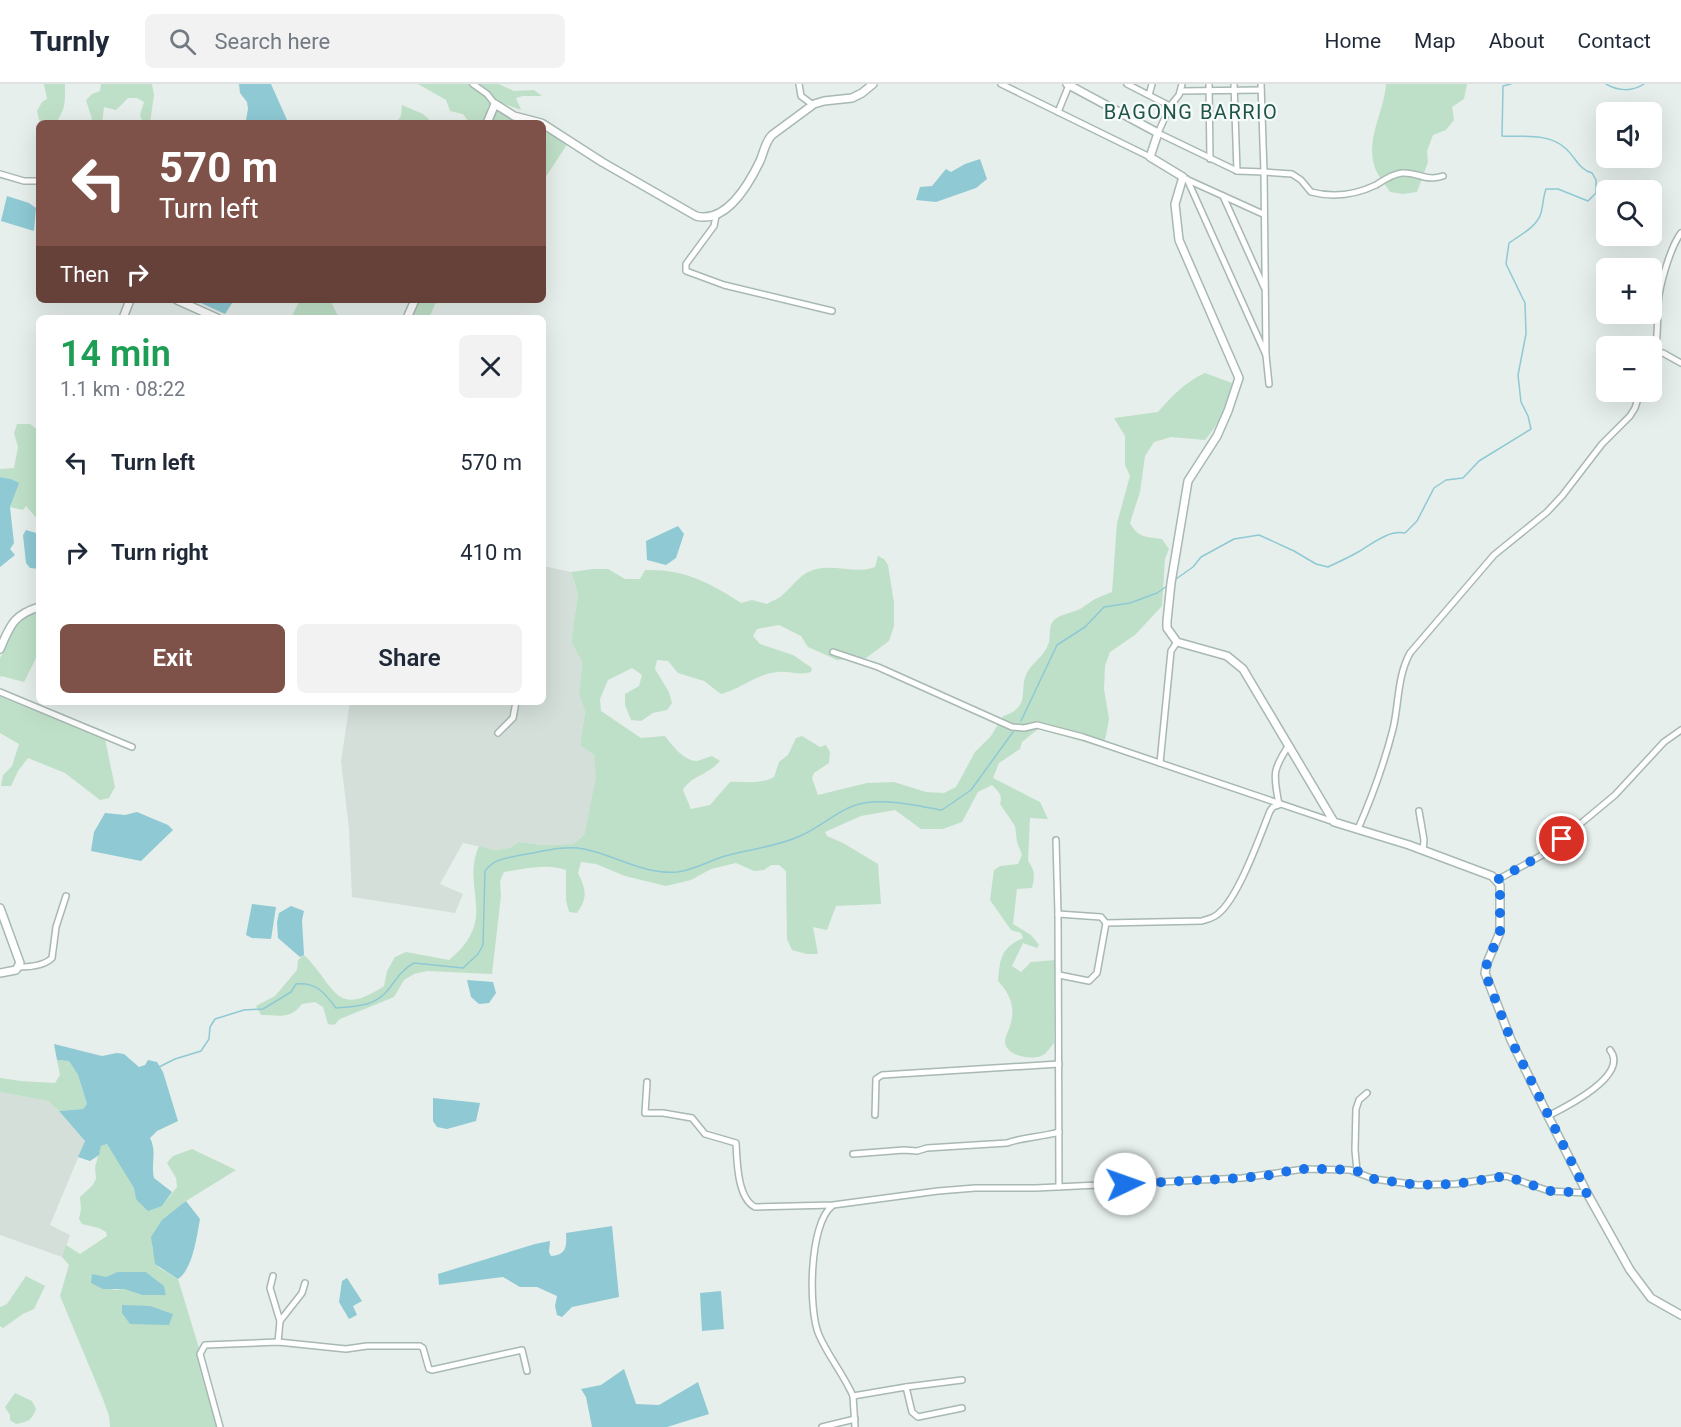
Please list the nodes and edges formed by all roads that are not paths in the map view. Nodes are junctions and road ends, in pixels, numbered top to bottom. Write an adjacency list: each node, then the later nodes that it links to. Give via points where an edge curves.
1 (473, 84): 15 (street)
2 (799, 84): 16 (street, via 801,96)
3 (873, 84): 16 (street, via 852,98)
4 (1001, 84): 18 (street)
5 (1127, 84): 14 (street)
6 (1152, 84): 14 (street)
7 (1209, 84): 12 (street)
8 (1234, 84): 13 (street)
9 (1068, 85): 18 (street); 22 (street)
10 (1182, 87): 12 (street); 17 (street)
11 (1261, 87): 13 (street); 26 (street)
12 (1209, 91): 13 (street); 24 (street)
13 (1235, 91): 25 (street)
14 (1149, 95): 17 (street)
15 (495, 104): 19 (street); 20 (street, via 514,116)
16 (813, 105): 33 (street, via 769,139 749,180)
17 (1170, 106): 22 (street)
18 (1058, 112): 23 (street)
19 (488, 120)
20 (530, 120)
21 (546, 126): 33 (street, via 696,216)
22 (1158, 133): 23 (street); 24 (street)
23 (1150, 158): 29 (street)
24 (1210, 159): 25 (street)
25 (1237, 171): 26 (street)
26 (1263, 172): 28 (street, via 1292,174 1311,192 1337,195 1349,195 1401,173 1430,179); 32 (street)
27 (0, 174): 30 (street)
28 (1443, 176)
29 (1185, 178): 31 (street); 41 (street); 46 (street, via 1175,204 1179,240 1239,378 1217,436 1187,484 1167,621 1167,628)
30 (36, 181)
31 (1223, 196): 32 (street); 35 (street)
32 (1263, 214): 35 (street)
33 (716, 216): 37 (street, via 714,226 686,264 686,271 724,285)
34 (1681, 233): 39 (street, via 1659,295)
35 (1266, 291): 41 (street)
36 (184, 303): 38 (street)
37 (832, 312)
38 (210, 315)
39 (1655, 336)
40 (1662, 353): 42 (street)
41 (1266, 356): 43 (street)
42 (1681, 363)
43 (1269, 384)
44 (1637, 402): 59 (street, via 1630,416 1602,444 1562,496 1494,555 1410,653 1402,671 1394,728 1381,772)
45 (36, 608): 47 (street, via 16,618)
46 (1177, 642): 53 (street, via 1236,662); 55 (street, via 1172,651)
47 (0, 649)
48 (833, 652): 55 (street, via 878,667 1012,727 1037,725)
49 (0, 692): 54 (street)
50 (515, 705): 52 (street, via 513,718)
51 (1681, 730): 62 (street, via 1664,742 1616,795 1544,854)
52 (498, 733)
53 (1289, 745): 56 (street, via 1274,775); 58 (street)
54 (132, 747)
55 (1160, 764): 56 (street)
56 (1279, 805): 58 (street); 66 (street, via 1270,811 1245,872 1215,917 1202,921)
57 (1419, 811): 61 (street)
58 (1334, 822): 59 (street)
59 (1358, 829): 61 (street)
60 (1056, 840): 65 (street)
61 (1423, 850): 62 (street)
62 (1497, 880): 75 (street, via 1500,932 1487,963 1486,977)
63 (66, 896): 67 (street, via 52,958 33,967)
64 (0, 908): 67 (street, via 20,958)
65 (1058, 914): 66 (street, via 1101,917); 69 (street)
66 (1106, 923): 69 (street, via 1094,978 1089,981)
67 (19, 967): 68 (street)
68 (0, 973)
69 (1059, 975): 71 (street)
70 (1610, 1050): 75 (street, via 1615,1063 1608,1075 1580,1100)
71 (1059, 1064): 74 (street, via 882,1075 876,1079); 76 (street)
72 (647, 1082): 81 (street, via 645,1113 692,1118 705,1134 736,1143 744,1196 750,1205)
73 (1366, 1093): 78 (street, via 1356,1108)
74 (875, 1115)
75 (1548, 1116): 80 (street)
76 (1059, 1132): 77 (street, via 1007,1143); 79 (street)
77 (853, 1154)
78 (1357, 1171): 79 (street, via 1297,1169 1242,1178); 80 (street, via 1374,1179 1418,1185 1506,1176 1549,1191)
79 (1059, 1188): 81 (street, via 948,1190)
80 (1587, 1193): 84 (street, via 1639,1284 1651,1298)
81 (833, 1205): 90 (street, via 823,1216 815,1242 813,1313 819,1336)
82 (273, 1276): 85 (street, via 270,1288)
83 (305, 1283): 85 (street)
84 (1681, 1315)
85 (280, 1321): 86 (street)
86 (278, 1342): 87 (street, via 346,1348 420,1346 432,1370 522,1350); 93 (street, via 205,1345 201,1349)
87 (527, 1371)
88 (962, 1380): 89 (street)
89 (906, 1387): 90 (street); 91 (street, via 912,1412 918,1417)
90 (853, 1396): 92 (street)
91 (962, 1408)
92 (855, 1419): 94 (street); 95 (street)
93 (220, 1427)
94 (822, 1427)
95 (855, 1427)

